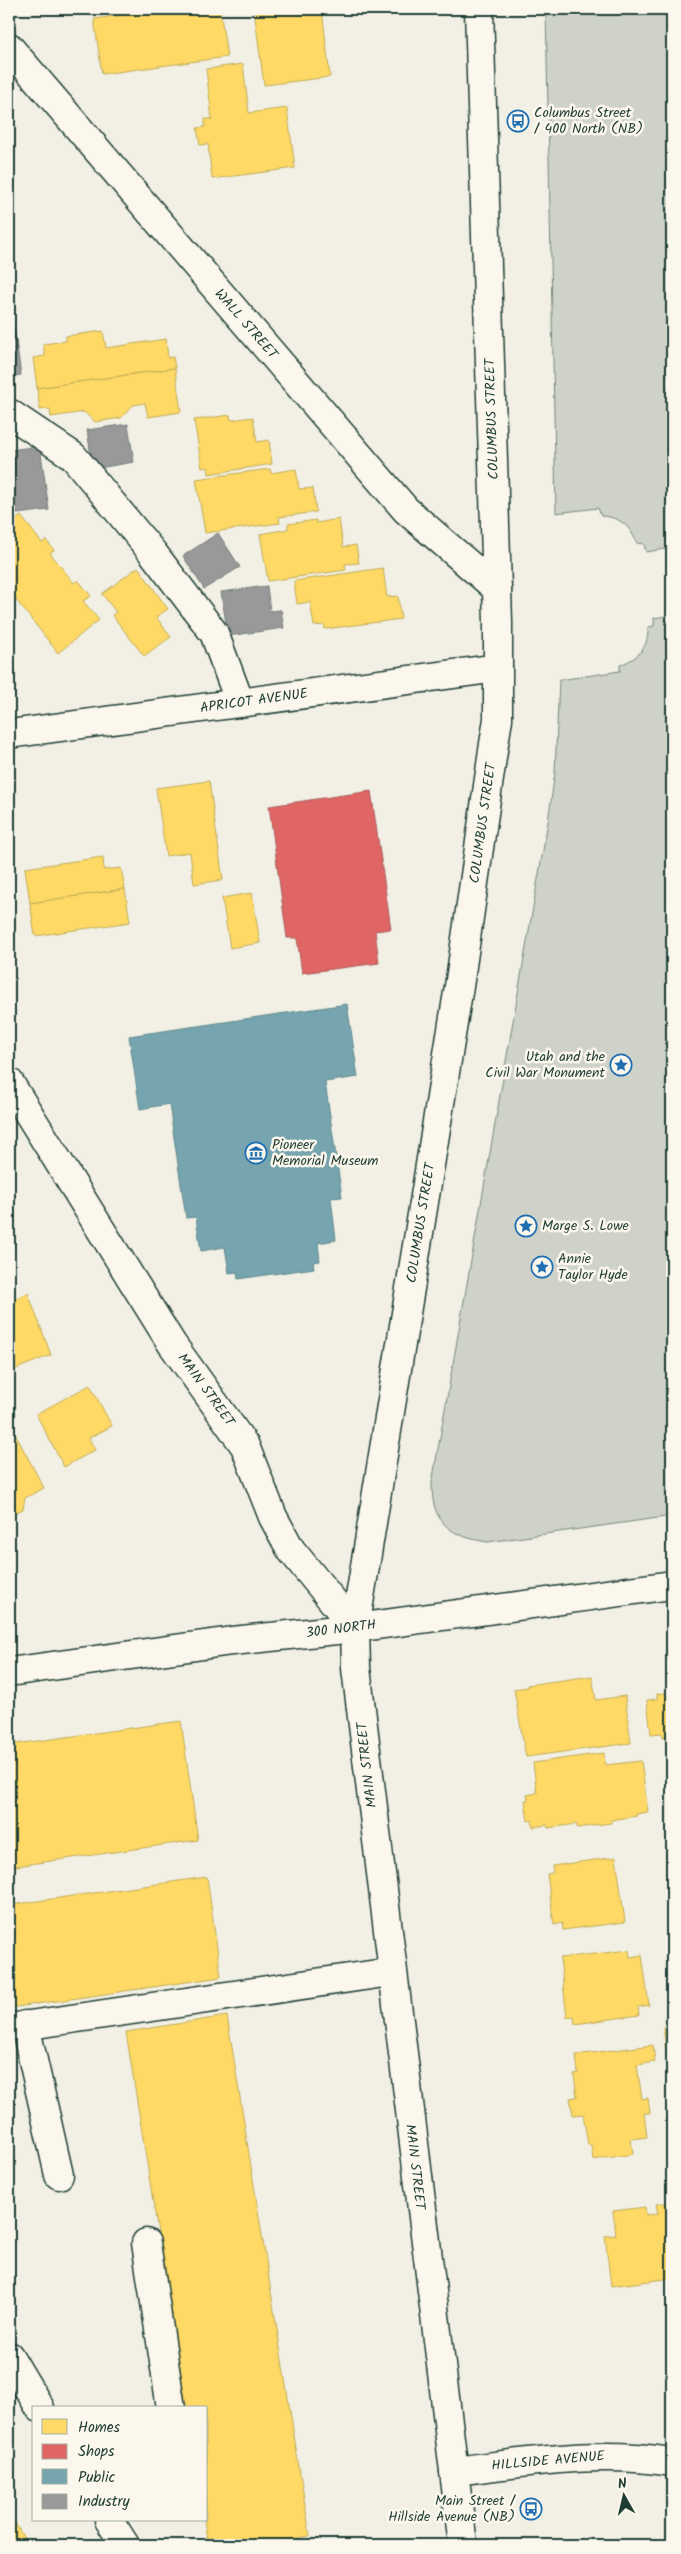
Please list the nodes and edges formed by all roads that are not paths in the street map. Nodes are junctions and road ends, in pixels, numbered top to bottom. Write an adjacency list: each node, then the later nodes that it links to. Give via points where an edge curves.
1 (479, 9): 4 (street, COLUMBUS STREET)
2 (9, 47): 4 (street, WALL STREET, via 406,510)
3 (9, 412): 6 (street, via 73,456 153,553 214,633)
4 (497, 589): 5 (street, COLUMBUS STREET)
5 (498, 668): 6 (street, APRICOT AVENUE); 10 (street, COLUMBUS STREET, via 498,719 460,980)
6 (240, 703): 7 (street, APRICOT AVENUE)
7 (9, 734)
8 (9, 1082): 10 (street, MAIN STREET, via 172,1344 245,1446 272,1517 291,1550)
9 (672, 1585): 10 (street, 300 NORTH)
10 (355, 1628): 11 (street, 300 NORTH, via 232,1641); 12 (street, MAIN STREET, via 356,1668)
11 (9, 1672)
12 (391, 1972): 13 (street); 20 (street, MAIN STREET)
13 (17, 2026): 14 (street)
14 (59, 2175)
15 (146, 2243): 18 (street)
16 (9, 2356): 17 (street)
17 (39, 2406)
18 (171, 2406)
19 (672, 2462): 20 (street, HILLSIDE AVENUE, via 591,2455)
20 (454, 2471): 21 (street, MAIN STREET)
21 (463, 2545)

